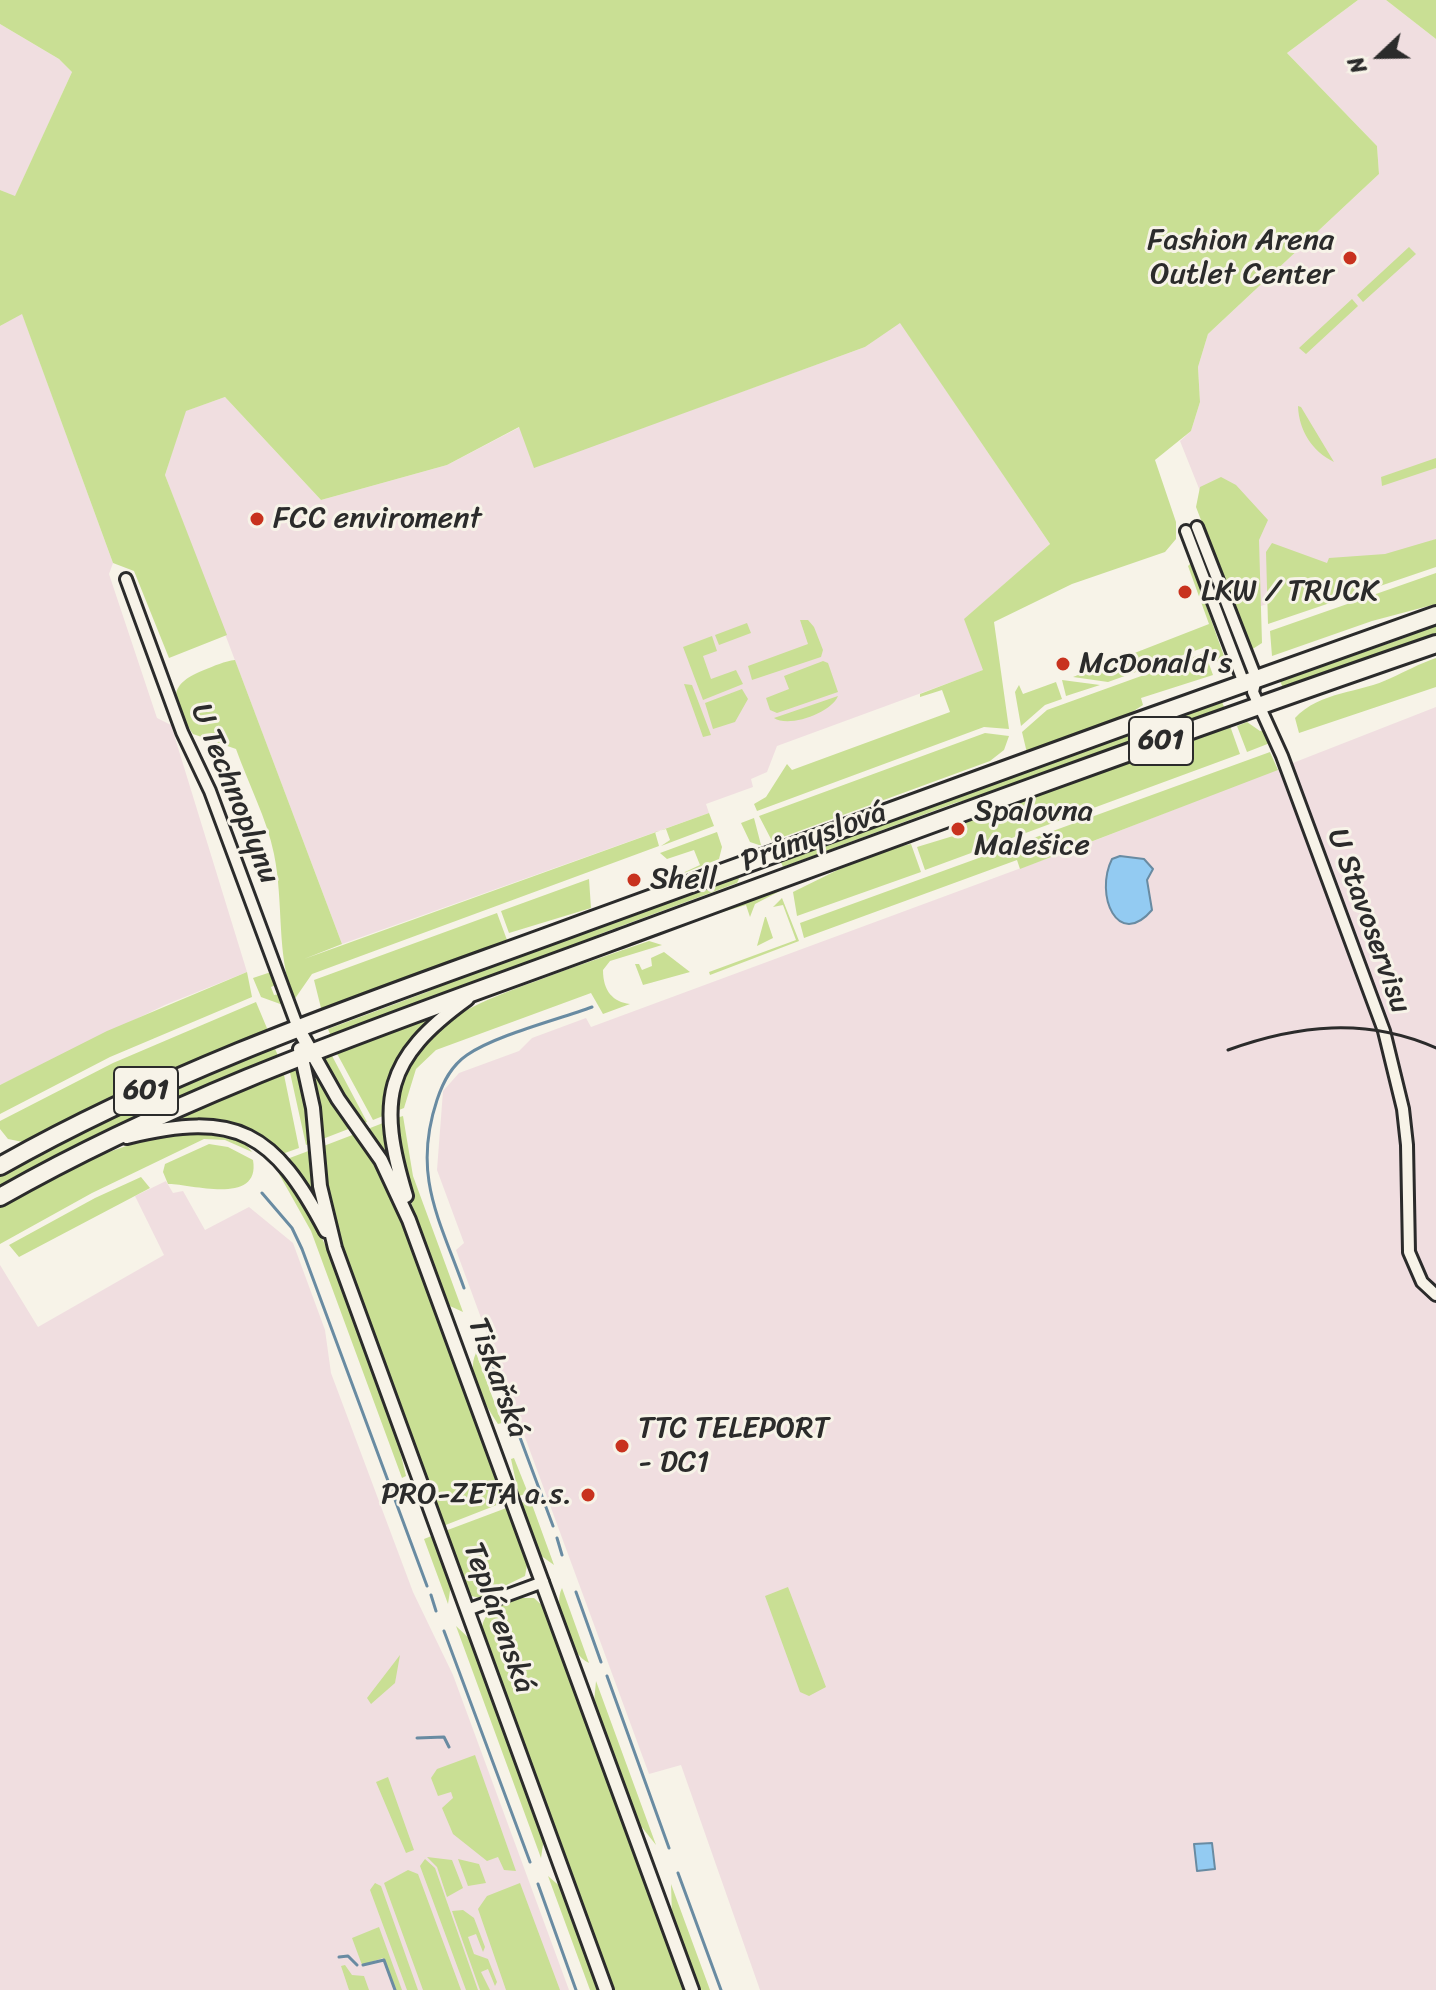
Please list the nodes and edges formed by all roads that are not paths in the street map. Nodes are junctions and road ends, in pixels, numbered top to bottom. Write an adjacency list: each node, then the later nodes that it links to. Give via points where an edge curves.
1 (1197, 527): 6 (street)
2 (1186, 531): 6 (street)
3 (126, 579): 8 (street, U Technoplynu)
4 (1436, 615): 6 (main road, Průmyslová / 601)
5 (1436, 644): 6 (main road, Průmyslová / 601)
6 (1252, 690): 7 (main road, Průmyslová / 601); 8 (main road, Průmyslová / 601); 15 (street, U Stavoservisu, via 1275,737 1384,1031 1404,1121 1409,1252 1422,1282)
7 (476, 992): 9 (main road, Průmyslová / 601); 14 (street, via 416,1043 391,1095 390,1139)
8 (298, 1028): 9 (street, Teplárenská); 11 (main road, Průmyslová / 601, via 135,1096)
9 (307, 1054): 10 (main road, Průmyslová / 601); 13 (street, Teplárenská, via 320,1186); 14 (street, Tiskařská, via 386,1169)
10 (98, 1144): 12 (main road, Průmyslová / 601); 13 (street, via 178,1125 212,1126 244,1135 291,1170)
11 (0, 1166)
12 (0, 1197)
13 (335, 1248): 17 (street, Teplárenská)
14 (427, 1264): 16 (street, Tiskařská)
15 (1436, 1295)
16 (543, 1582): 17 (street); 19 (street, Tiskařská)
17 (467, 1610): 18 (street, Teplárenská)
18 (606, 1990)
19 (692, 1990)

